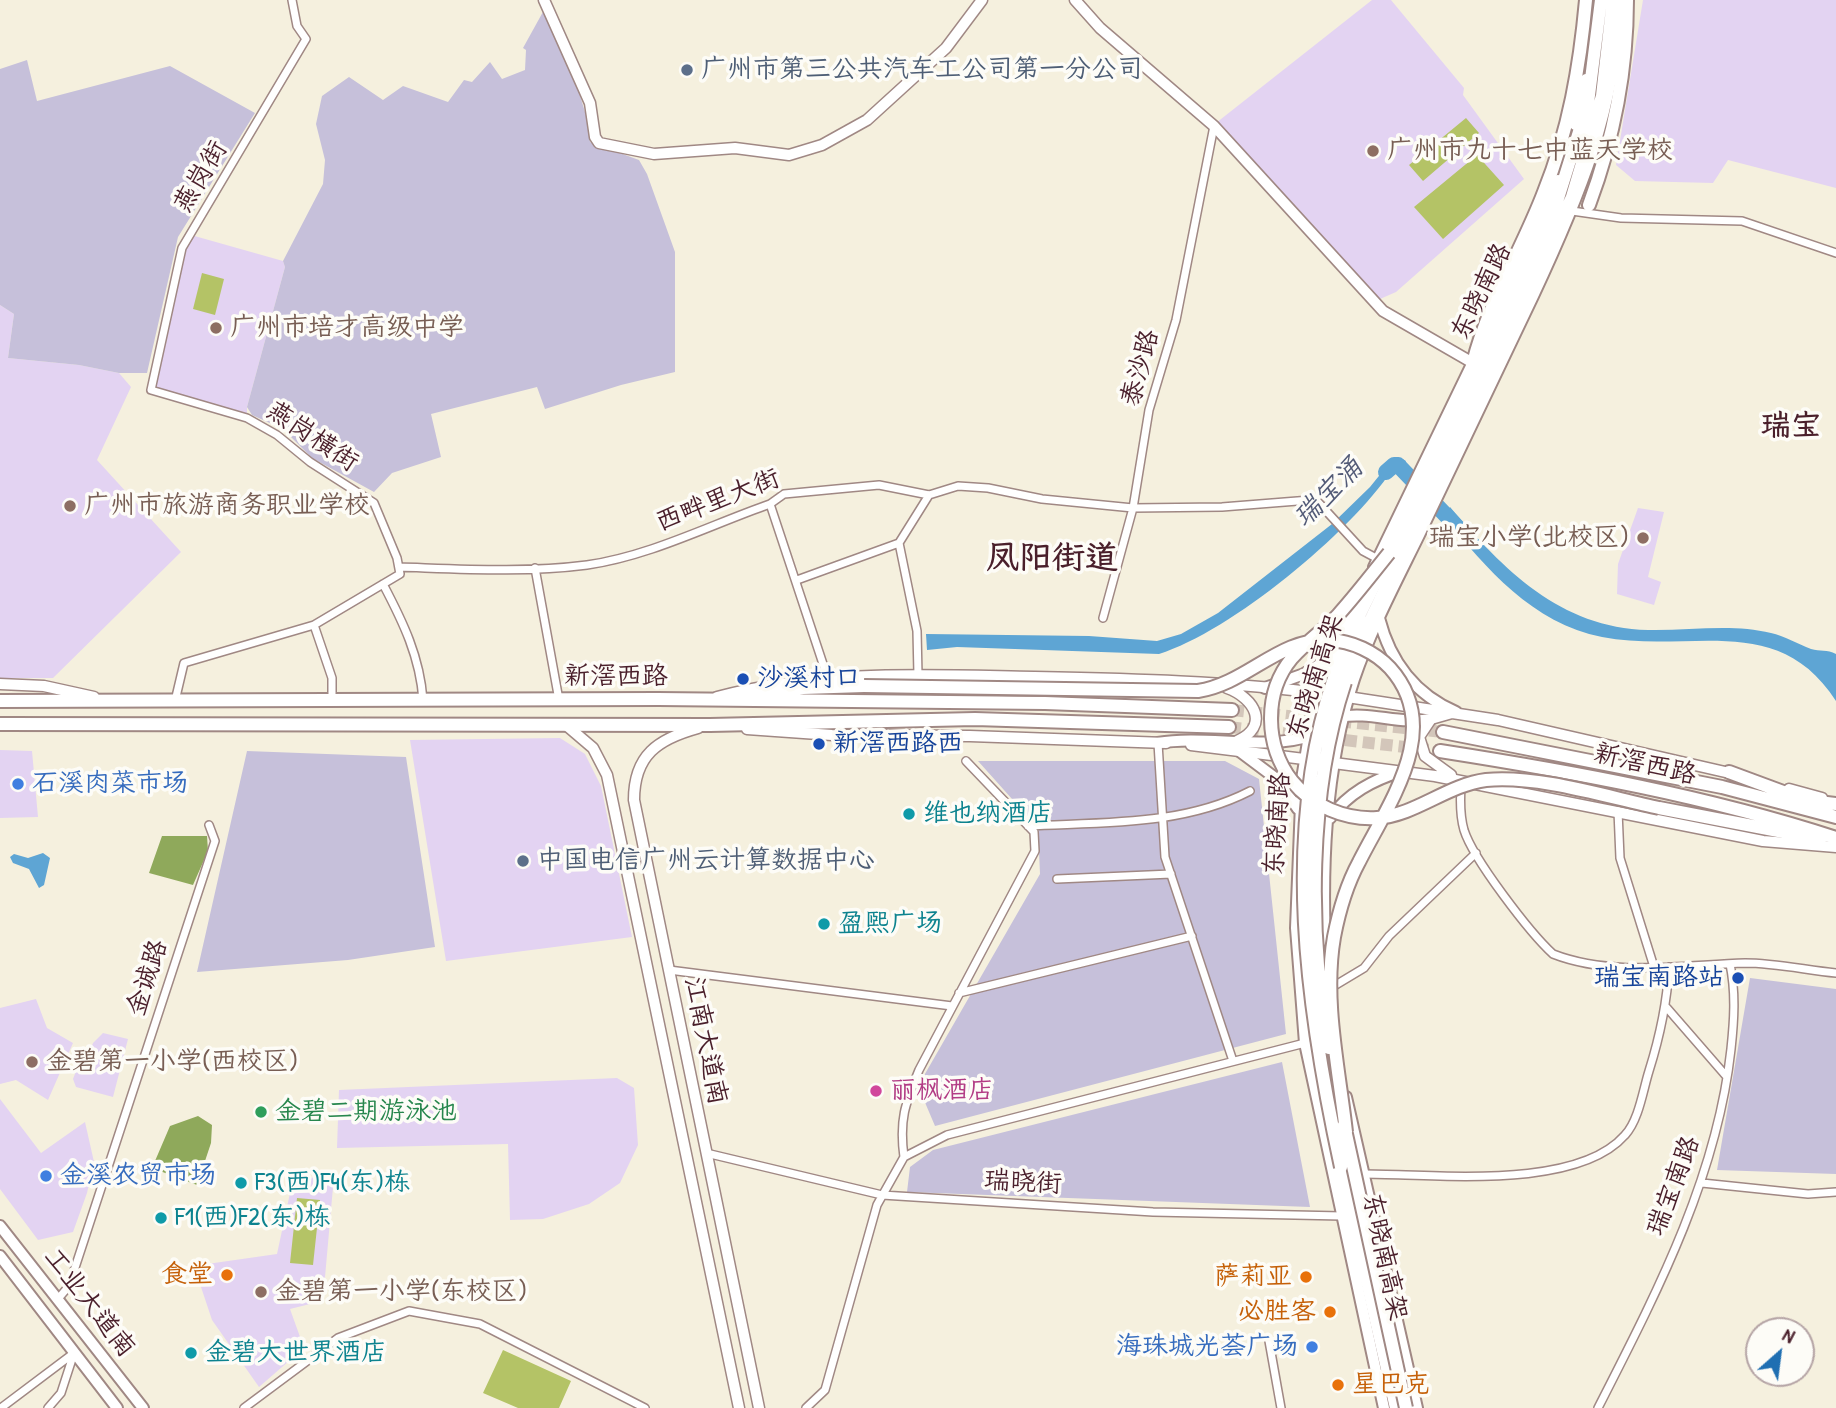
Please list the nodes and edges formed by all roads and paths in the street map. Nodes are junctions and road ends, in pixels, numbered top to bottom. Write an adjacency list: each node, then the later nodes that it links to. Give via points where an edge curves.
1 (292, 0): 16 (street, 燕岗街, via 296,26 306,38 182,248)
2 (544, 0): 3 (main road, via 590,103 597,141 647,152 735,148 789,155 822,145 867,120 946,48)
3 (982, 0)
4 (1075, 0): 11 (main road, via 1100,29)
5 (1586, 0): 15 (highway, via 1571,107 1548,183 1488,315)
6 (1595, 0): 15 (main road, 东晓南路, via 1584,90 1560,176)
7 (1601, 0): 21 (highway, 东晓南高架, via 1588,103 1555,208)
8 (1613, 0): 91 (highway, 东晓南高架, bridge, via 1602,96 1572,197 1365,631 1331,731 1319,820 1317,944 1327,1037)
9 (1619, 0): 13 (main road, 东晓南路, via 1608,99)
10 (1627, 0): 12 (highway, via 1620,96)
11 (1214, 126): 15 (main road, via 1383,311); 19 (street, 泰沙路, via 1176,320 1149,410)
12 (1588, 205)
13 (1572, 211): 14 (street, via 1621,218 1742,221); 27 (main road, 东晓南路)
14 (1836, 253)
15 (1472, 363): 21 (main road, 东晓南路)
16 (151, 390): 23 (street, 燕岗横街, via 247,418 374,503)
17 (929, 495): 18 (street, 西畔里大街, via 880,485 784,494); 19 (street, 西畔里大街, via 958,486); 20 (street)
18 (770, 504): 22 (street, 西畔里大街, via 612,559); 24 (street)
19 (1133, 508): 21 (street, 西畔里大街, via 1310,500 1318,502 1363,551); 26 (street, 泰沙路)
20 (899, 543): 24 (street); 30 (street, via 918,631)
21 (1383, 556): 29 (main road, 东晓南路); 74 (highway, bridge, via 1340,613 1291,660 1275,691 1274,744 1289,776 1328,809 1364,818 1401,813 1459,786 1493,780 1540,784); 116 (highway, 东晓南高架, bridge, via 1344,648 1320,725 1310,786 1305,913 1309,997 1318,1055)
22 (535, 568): 23 (street, 西畔里大街); 43 (street)
23 (399, 570): 25 (street)
24 (797, 580): 31 (street)
25 (383, 584): 28 (street); 39 (street, via 421,671)
26 (1103, 618)
27 (1379, 618): 36 (main road, 东晓南路); 45 (main road, via 1392,655 1408,678 1429,699)
28 (314, 625): 38 (street, via 332,678); 42 (street, via 184,663)
29 (1332, 657): 34 (main road, via 1304,674); 35 (main road, 东晓南路)
30 (918, 675): 31 (main road); 33 (main road)
31 (827, 676): 40 (main road, via 763,685)
32 (0, 684): 37 (main road)
33 (1214, 684): 34 (main road); 55 (main road, via 1247,697 1254,707 1254,724)
34 (1265, 688): 35 (main road)
35 (1318, 693): 36 (main road); 53 (main road, 东晓南路)
36 (1349, 697): 45 (main road); 46 (main road, 东晓南路); 53 (main road, via 1329,723)
37 (108, 700): 41 (highway, 新滘西路); 42 (highway, 新滘西路)
38 (332, 700): 39 (highway, 新滘西路); 42 (highway, 新滘西路)
39 (423, 700): 43 (highway, 新滘西路)
40 (705, 700): 43 (highway, 新滘西路); 44 (highway, 新滘西路, via 1056,703); 91 (highway, bridge, via 777,690 864,686 1198,691 1231,681 1287,648 1317,640 1351,644 1383,661 1409,700 1413,734 1401,781 1343,897 1332,949 1330,988)
41 (0, 701)
42 (175, 701)
43 (559, 701)
44 (1232, 710)
45 (1456, 712): 47 (main road); 61 (main road)
46 (1344, 716): 47 (main road); 57 (main road, via 1323,732); 59 (main road, 东晓南路)
47 (1430, 719): 62 (main road, via 1420,733 1421,750 1431,763)
48 (0, 724): 49 (highway, 新滘西路)
49 (566, 725): 50 (highway, 新滘西路); 111 (main road, 江南大道南, via 593,748 607,775)
50 (710, 725): 51 (highway, 新滘西路, via 975,719); 54 (main road, via 814,734); 82 (main road, 江南大道南, via 654,746 634,786)
51 (1229, 727)
52 (1443, 732): 64 (highway, 新滘西路)
53 (1308, 737): 55 (main road); 57 (main road, 东晓南路)
54 (1158, 743): 55 (main road, via 1185,739); 70 (street)
55 (1237, 746): 57 (main road); 68 (main road, via 1278,780 1293,797)
56 (1440, 751): 74 (highway, 新滘西路, via 1618,781 1781,820)
57 (1305, 759): 59 (main road); 68 (main road, 东晓南路)
58 (967, 761): 73 (street)
59 (1335, 763): 60 (main road); 71 (main road, 东晓南路)
60 (1402, 771): 62 (main road); 71 (main road, via 1365,786)
61 (1729, 772): 65 (highway); 66 (main road)
62 (1461, 780): 67 (main road); 75 (street, via 1465,833)
63 (1250, 791): 70 (street, via 1223,805)
64 (1759, 796): 65 (highway); 69 (highway, 新滘西路)
65 (1807, 801): 66 (highway); 69 (highway)
66 (1836, 803)
67 (1618, 811): 74 (main road, via 1763,841); 80 (street, via 1620,858)
68 (1300, 815): 71 (main road, via 1315,811); 88 (main road, 东晓南路, via 1296,928)
69 (1836, 815)
70 (1161, 819): 73 (street); 76 (street)
71 (1329, 820): 84 (main road, 东晓南路, via 1325,903)
72 (209, 825): 101 (street, 金诚路, via 215,841 69,1286)
73 (1028, 826): 85 (street, via 1034,832 1035,852)
74 (1836, 842)
75 (1476, 853): 80 (street, via 1553,954 1582,962); 84 (street, via 1389,936 1364,968)
76 (1171, 874): 77 (street); 78 (street)
77 (1057, 879)
78 (1192, 936): 85 (street); 89 (street)
79 (1730, 964): 81 (street); 83 (street); 90 (street, 瑞宝南路, via 1734,1004)
80 (1654, 967): 81 (street)
81 (1669, 967): 87 (street)
82 (669, 971): 86 (street); 92 (main road, 江南大道南)
83 (1836, 973)
84 (1328, 989): 94 (main road, 东晓南路)
85 (959, 993): 86 (street)
86 (952, 1006): 93 (street, via 904,1107 900,1126)
87 (1667, 1008): 90 (street); 94 (street, via 1626,1135 1589,1161 1565,1170 1518,1174)
88 (1306, 1043): 89 (street); 98 (main road, 东晓南路)
89 (1233, 1061): 93 (street, via 947,1135)
90 (1727, 1077): 95 (street, 瑞宝南路, via 1716,1141)
91 (1346, 1132): 117 (highway, 东晓南高架, bridge)
92 (706, 1153): 97 (street, 瑞晓街); 112 (main road, 江南大道南)
93 (904, 1157): 97 (street)
94 (1364, 1174): 118 (main road, 东晓南路)
95 (1702, 1183): 96 (street, via 1808,1194); 119 (street, 瑞宝南路)
96 (1836, 1192)
97 (882, 1195): 98 (street, 瑞晓街, via 1153,1212); 113 (street, via 825,1390)
98 (1342, 1216): 115 (main road, 东晓南路)
99 (0, 1226): 101 (main road, 工业大道南)
100 (0, 1256): 104 (main road)
101 (57, 1300): 102 (main road, 工业大道南)
102 (89, 1340): 104 (main road); 108 (main road, 工业大道南)
103 (1269, 1341): 114 (street)
104 (74, 1353): 105 (street); 106 (street, via 61,1393); 107 (main road)
105 (1, 1408)
106 (48, 1408)
107 (117, 1408)
108 (143, 1408)
109 (244, 1408): 110 (street, via 338,1338 409,1311 480,1324)
110 (645, 1408)
111 (739, 1408)
112 (760, 1408)
113 (806, 1408)
114 (1281, 1408)
115 (1384, 1408)
116 (1396, 1408)
117 (1406, 1408)
118 (1417, 1408)
119 (1598, 1408)

